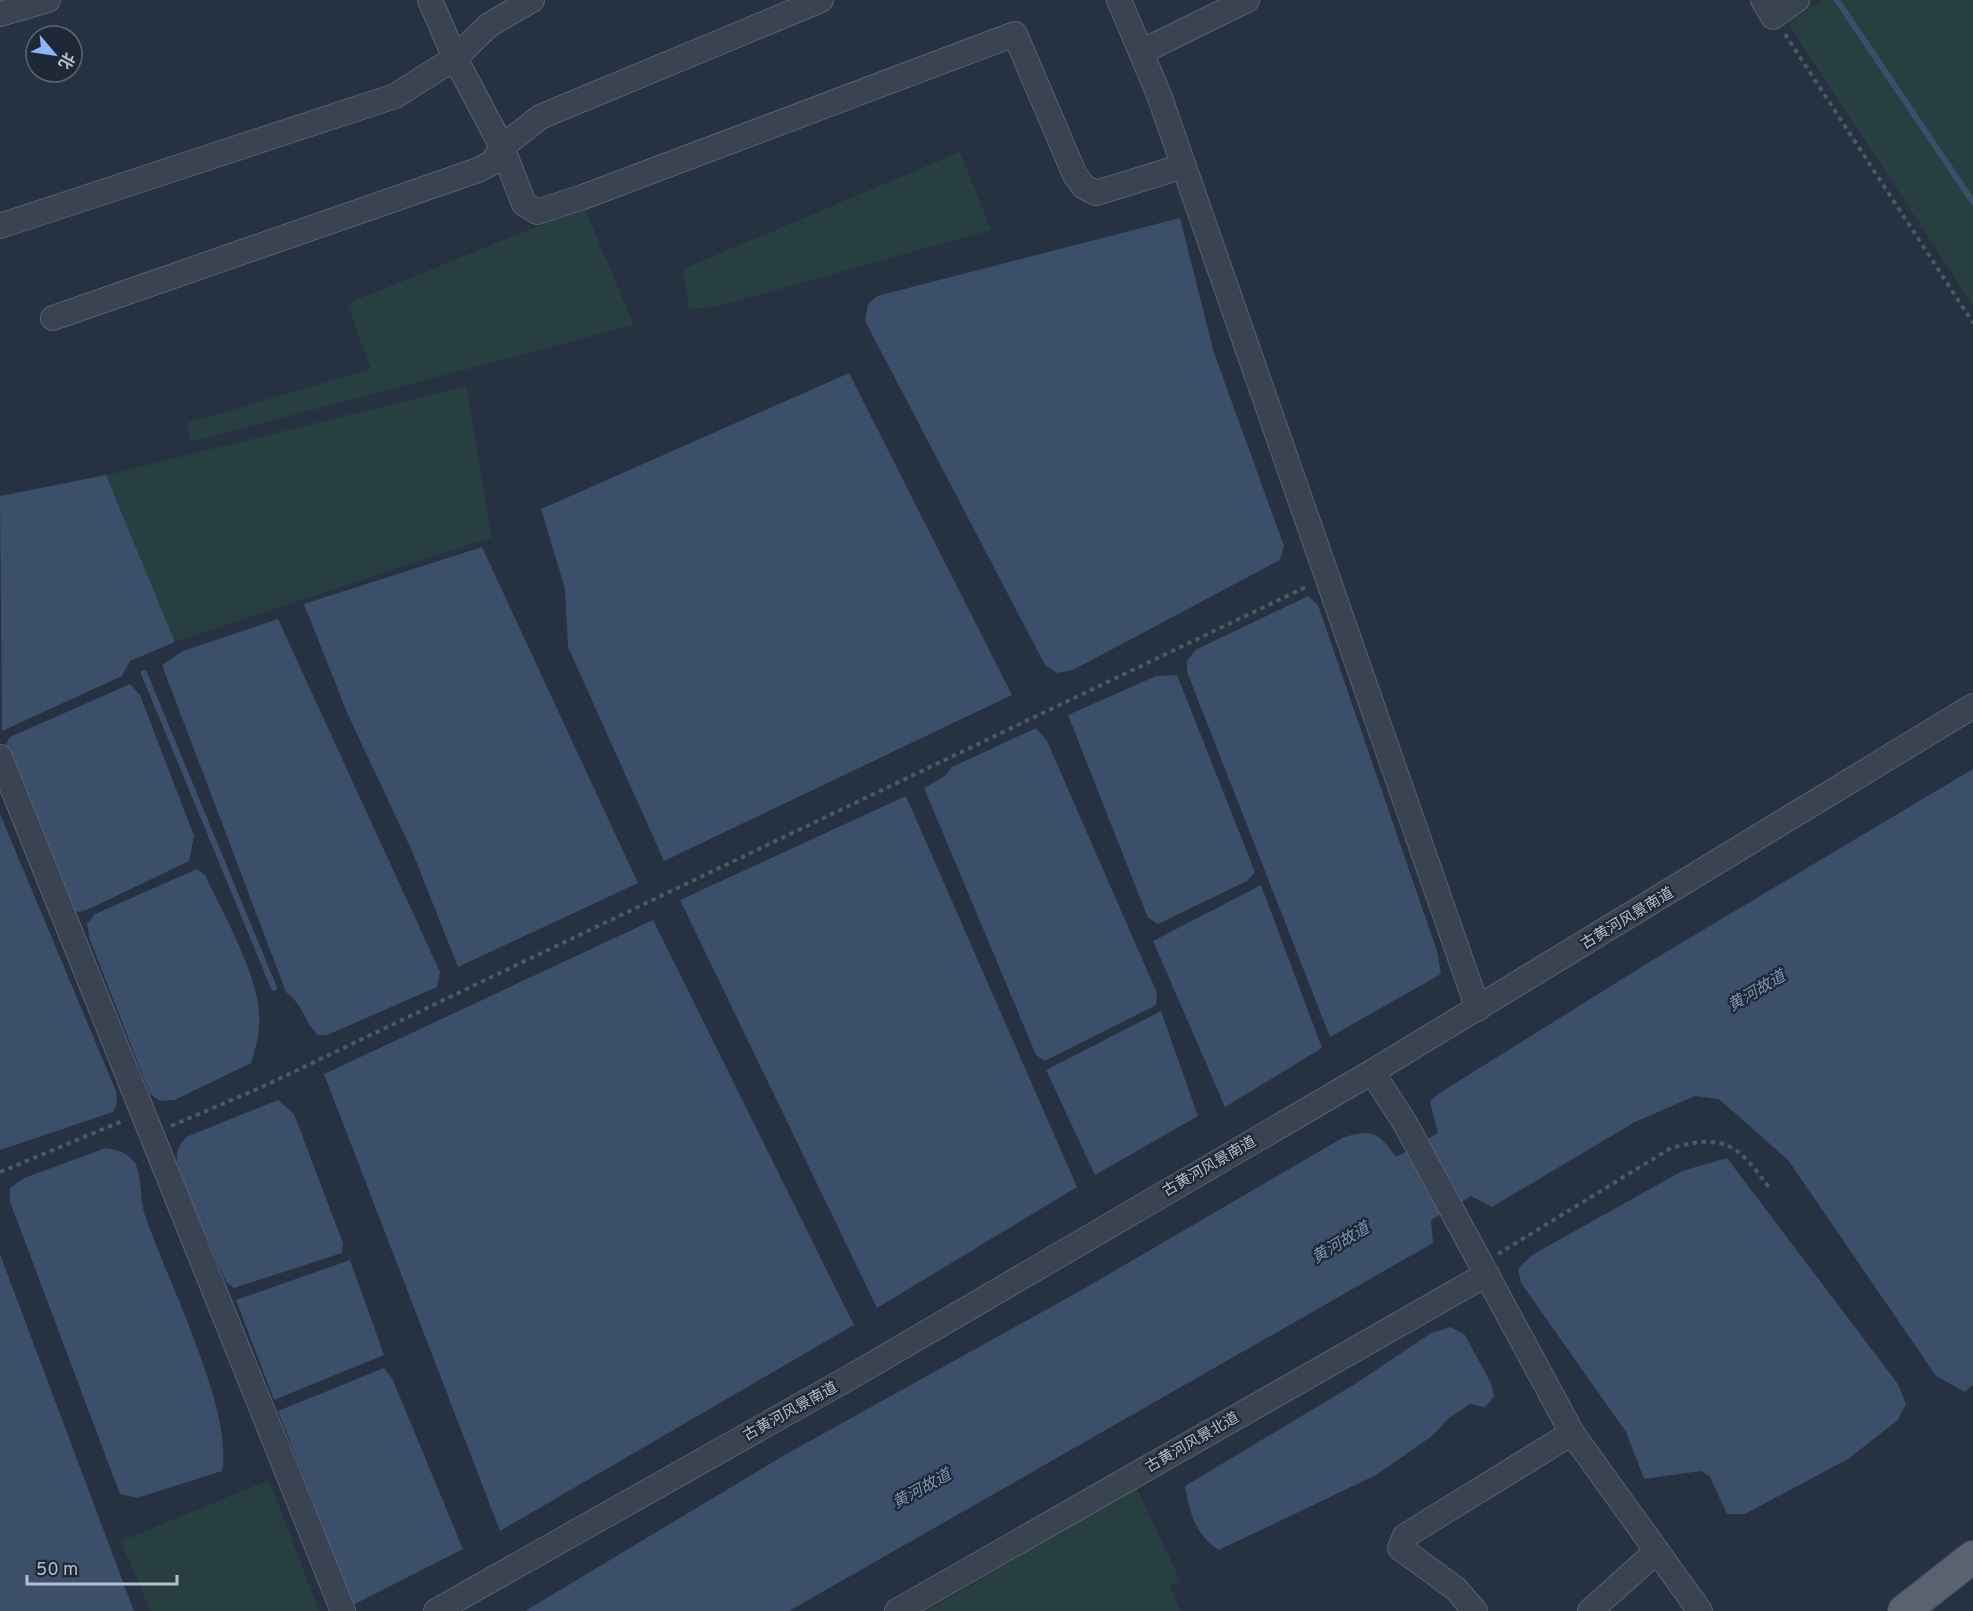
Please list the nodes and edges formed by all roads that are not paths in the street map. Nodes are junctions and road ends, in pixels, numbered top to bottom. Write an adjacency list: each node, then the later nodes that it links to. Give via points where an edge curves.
1 (48, 0): 9 (street)
2 (430, 0): 11 (street)
3 (532, 0): 11 (street, via 489,25)
4 (821, 0): 12 (street, via 540,117)
5 (1119, 0): 10 (street)
6 (1246, 0): 10 (street)
7 (1797, 0): 8 (street)
8 (1768, 8)
9 (0, 14)
10 (1141, 52): 13 (street)
11 (455, 58): 12 (street); 14 (street, via 395,96)
12 (502, 147): 13 (street, via 524,204 537,212 550,210 1015,34 1075,175 1084,187 1096,193); 15 (street, via 493,162 478,170)
13 (1184, 166): 18 (street)
14 (0, 226)
15 (53, 318)
16 (1973, 706): 18 (street, 古黄河风景南道)
17 (0, 757): 24 (street)
18 (1478, 1009): 19 (street, 古黄河风景南道)
19 (1372, 1072): 20 (street, via 1405,1123); 25 (street, 古黄河风景南道, via 854,1375)
20 (1482, 1264): 21 (street); 26 (street, 古黄河风景北道)
21 (1572, 1433): 22 (street); 27 (street, via 1405,1536 1400,1548 1456,1589)
22 (1657, 1551): 28 (street); 29 (street)
23 (1973, 1557): 30 (main road)
24 (343, 1611)
25 (436, 1611)
26 (897, 1611)
27 (1475, 1611)
28 (1590, 1611)
29 (1700, 1611)
30 (1904, 1611)

